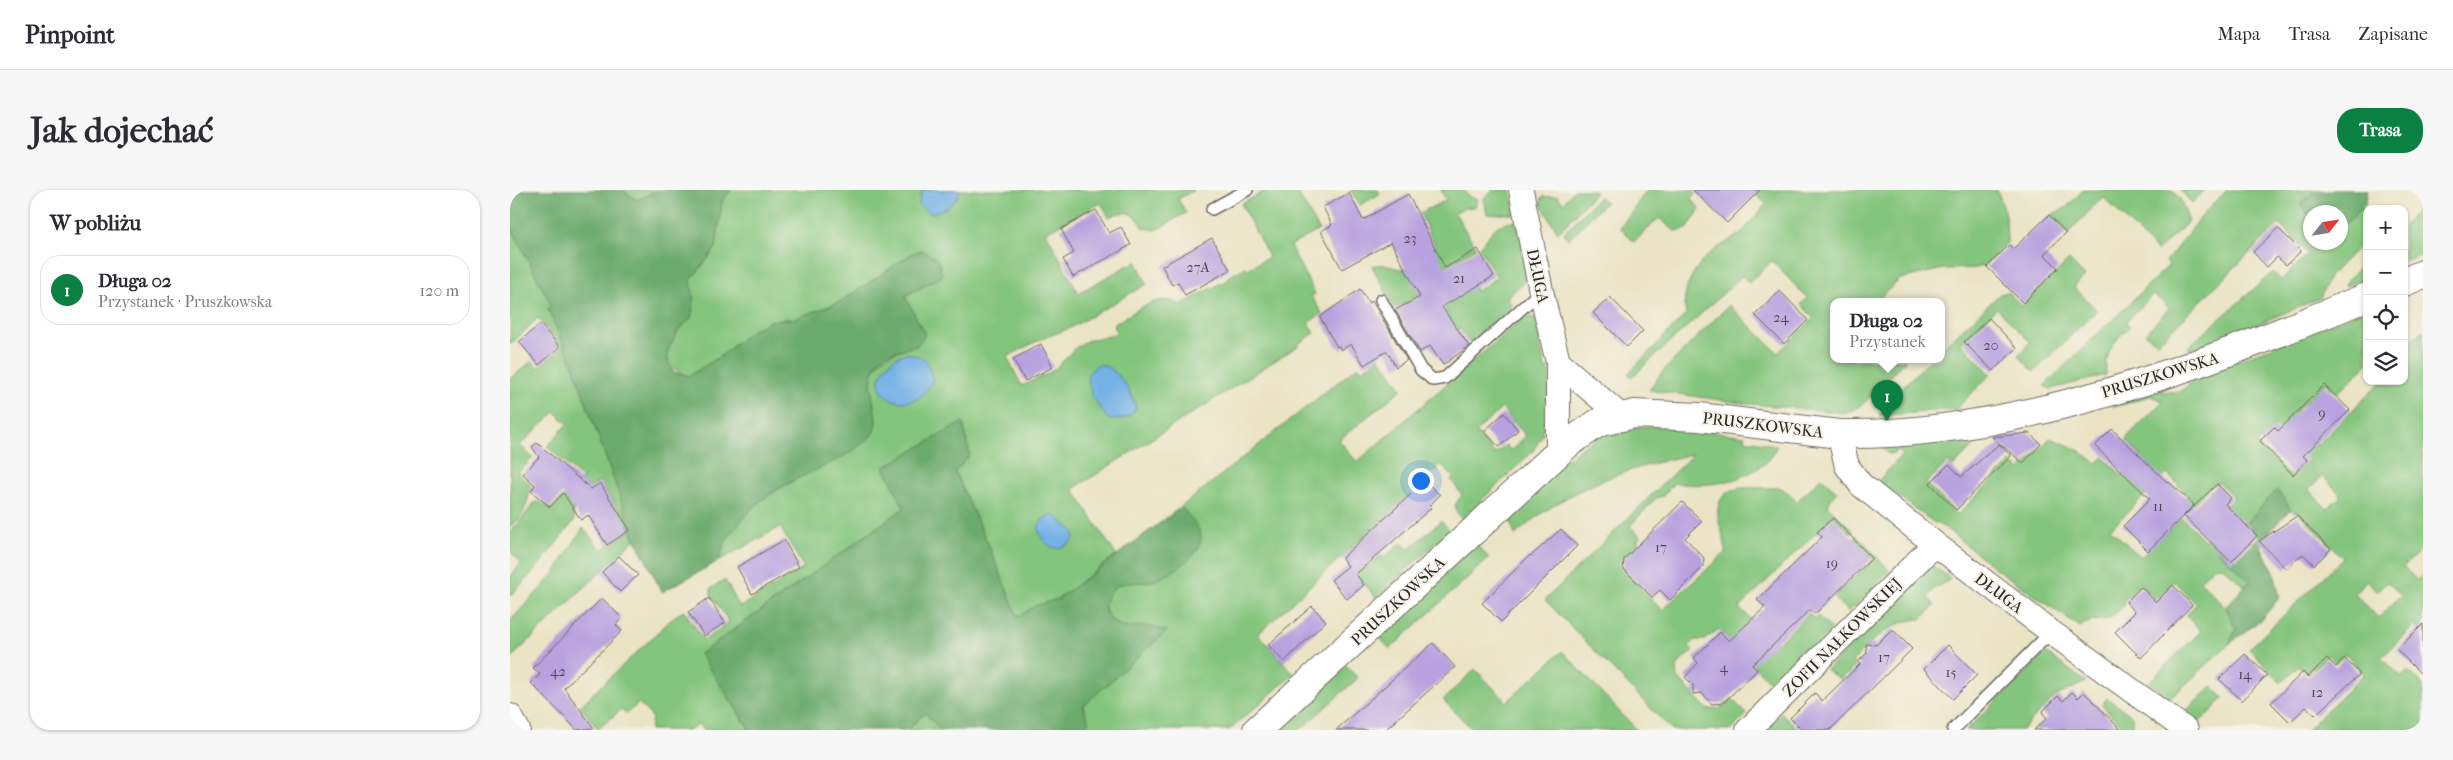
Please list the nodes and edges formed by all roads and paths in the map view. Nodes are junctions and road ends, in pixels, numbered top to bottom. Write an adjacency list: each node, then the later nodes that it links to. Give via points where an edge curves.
1 (1247, 190): 3 (lane)
2 (1524, 191): 6 (street, DŁUGA)
3 (1212, 210)
4 (2423, 274): 5 (street)
5 (2408, 280)
6 (1541, 291): 7 (lane, via 1445,378 1433,380 1421,370); 9 (street, DŁUGA)
7 (1381, 300)
8 (2363, 300): 11 (street, PRUSZKOWSKA, via 2187,369 2070,402 1953,425 1887,433)
9 (1558, 362): 10 (street); 12 (street, DŁUGA)
10 (1620, 416): 11 (street, PRUSZKOWSKA, via 1680,415); 12 (street, PRUSZKOWSKA, via 1592,426)
11 (1839, 434): 13 (street, DŁUGA, via 1842,452 1853,476)
12 (1558, 452): 18 (street, PRUSZKOWSKA)
13 (1935, 544): 14 (street, DŁUGA); 19 (street, ZOFII NAŁKOWSKIEJ)
14 (2052, 632): 16 (street, DŁUGA); 20 (lane)
15 (510, 716): 17 (street)
16 (2159, 723): 21 (street, DŁUGA)
17 (518, 730)
18 (1257, 730)
19 (1748, 730)
20 (1953, 730)
21 (2186, 730)

